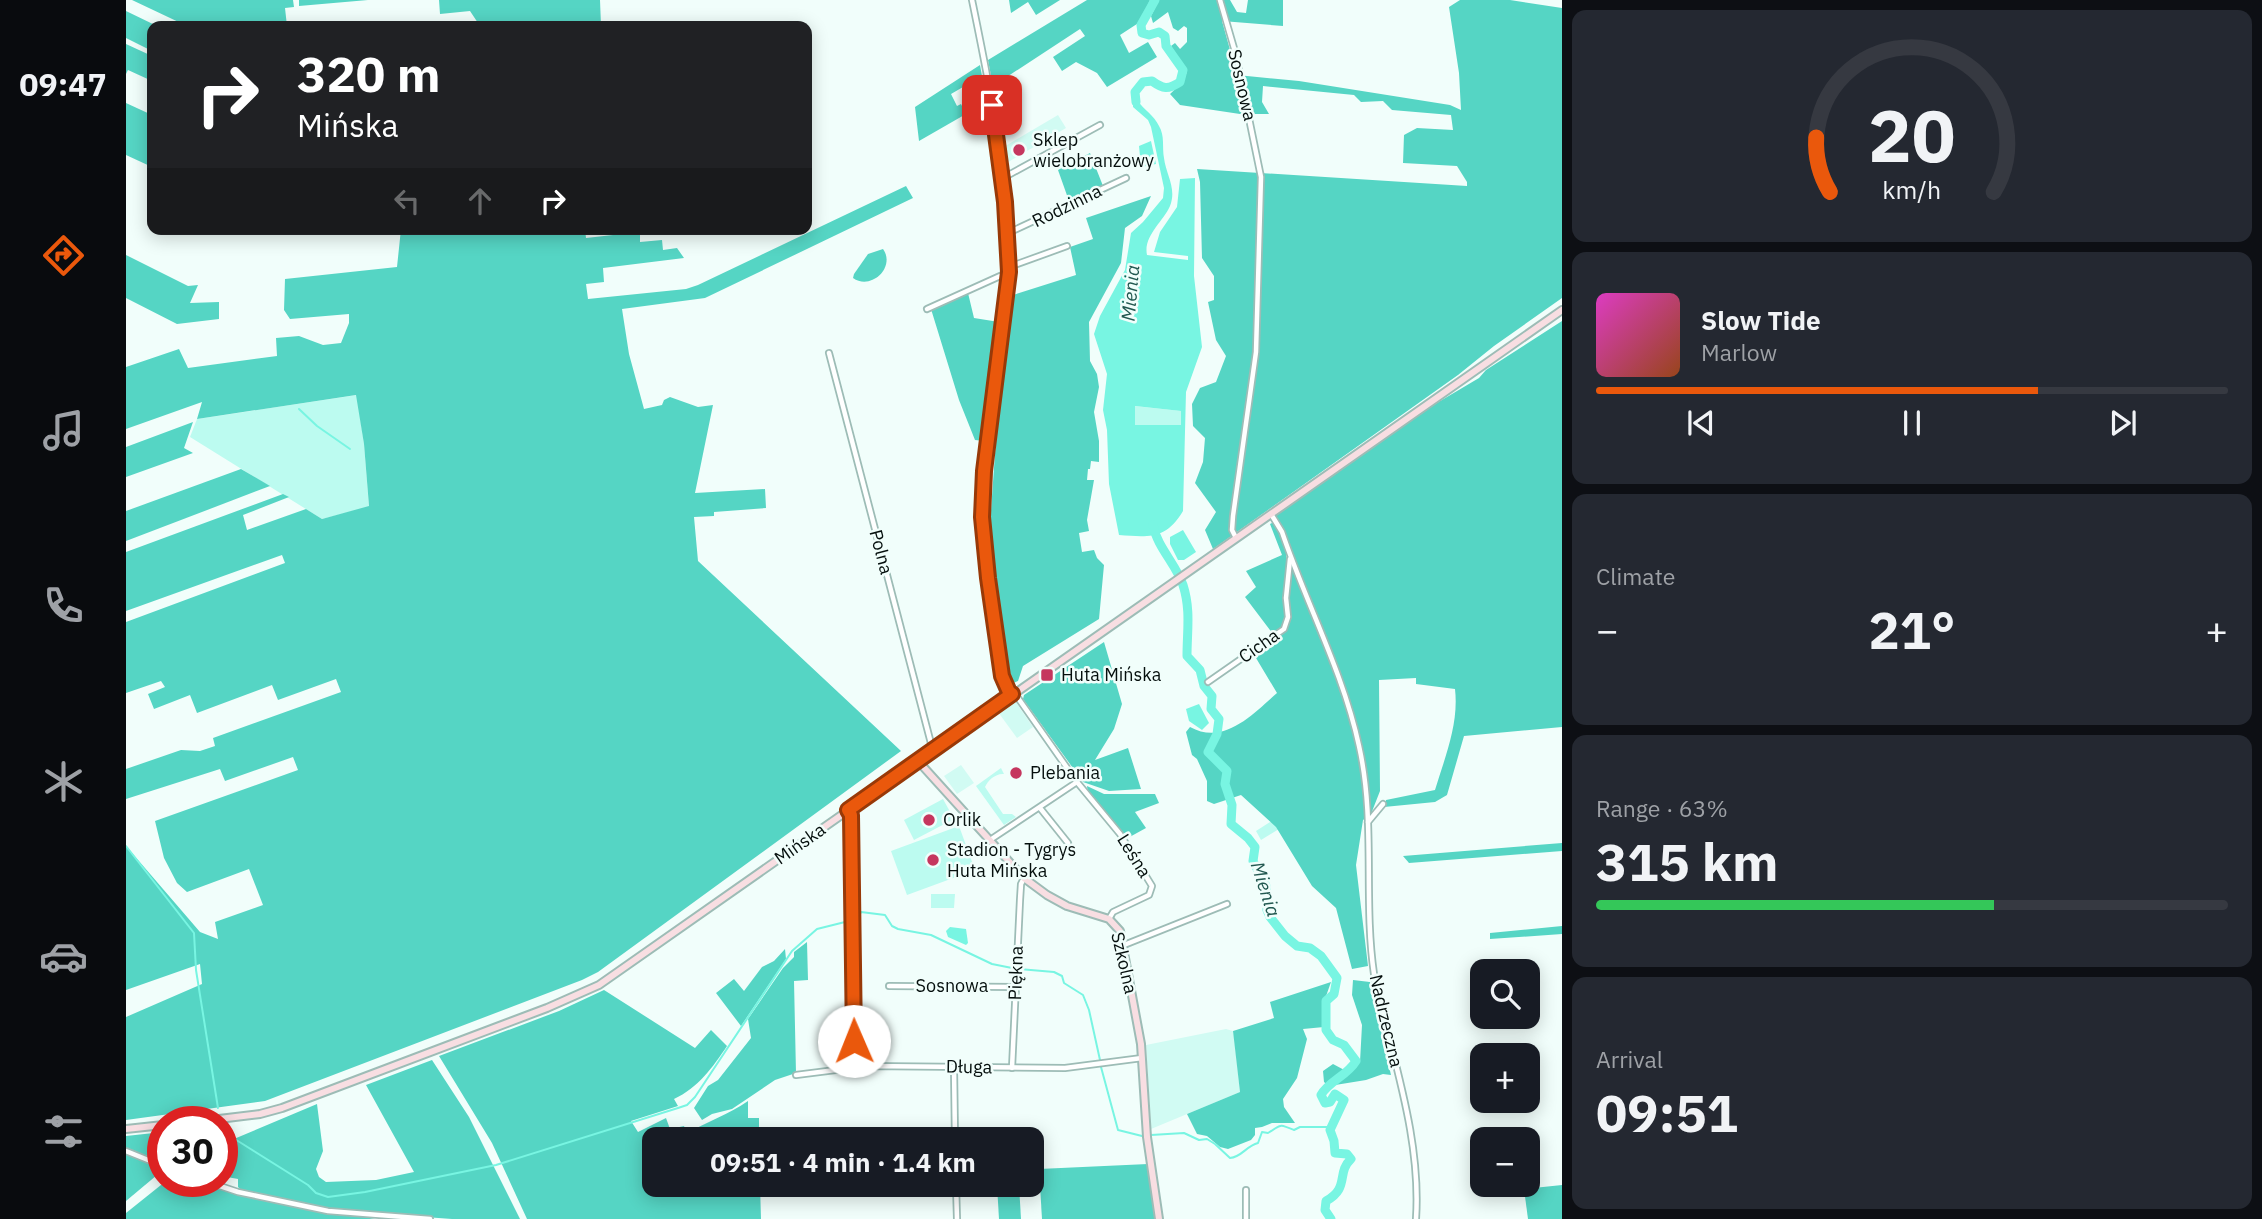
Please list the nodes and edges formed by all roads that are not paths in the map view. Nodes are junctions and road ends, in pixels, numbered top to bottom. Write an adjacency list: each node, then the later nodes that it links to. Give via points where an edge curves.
1 (972, 0): 4 (street)
2 (1220, 0): 13 (street, Sosnowa, via 1261,171 1256,352 1233,516)
3 (1100, 125): 4 (street)
4 (1003, 178): 6 (street)
5 (1125, 178): 6 (street, Rodzinna)
6 (1008, 233): 8 (street)
7 (1067, 246): 8 (street)
8 (1009, 270): 9 (street); 16 (street, via 982,517 1002,676)
9 (928, 309)
10 (1562, 310): 12 (main road, Mińska)
11 (829, 353): 17 (street, Polna)
12 (1270, 514): 13 (main road, Mińska); 14 (street, Nadrzeczna)
13 (1236, 538): 16 (main road, Mińska)
14 (1290, 556): 15 (street, Cicha, via 1284,629); 23 (street, Nadrzeczna, via 1352,719)
15 (1208, 682)
16 (1012, 694): 17 (main road, Mińska); 19 (street)
17 (933, 751): 18 (main road, Mińska)
18 (919, 761): 22 (main road, Mińska); 24 (main road, Szkolna)
19 (1077, 782): 21 (street); 28 (street, Leśna, via 1120,834 1152,886 1150,894 1113,912)
20 (1383, 804): 23 (street)
21 (1040, 808): 24 (street); 25 (street)
22 (848, 810): 33 (street); 37 (main road, Mińska, via 605,981 572,998 282,1108)
23 (1367, 822): 50 (street, Nadrzeczna, via 1374,972 1408,1117)
24 (990, 840): 26 (main road, Szkolna)
25 (1068, 844)
26 (1024, 878): 28 (main road, Szkolna, via 1067,906); 31 (street, Piękna)
27 (1227, 904): 29 (street)
28 (1109, 919): 29 (main road, Szkolna, via 1120,931)
29 (1124, 945): 32 (main road, Szkolna)
30 (889, 986): 31 (street, Sosnowa)
31 (1015, 986): 35 (street, Piękna)
32 (1143, 1058): 35 (street, Długa, via 1065,1068); 48 (main road, Szkolna, via 1147,1137)
33 (855, 1067): 34 (street, Długa); 36 (street, Długa)
34 (954, 1067): 35 (street, Długa); 39 (street)
35 (1012, 1068)
36 (796, 1075)
37 (238, 1117)
38 (147, 1127): 40 (main road)
39 (955, 1127)
40 (126, 1129)
41 (126, 1151): 42 (street)
42 (147, 1160)
43 (1246, 1190): 49 (street)
44 (238, 1192): 46 (street, via 328,1211)
45 (956, 1197): 47 (street)
46 (430, 1219)
47 (957, 1219)
48 (1159, 1219)
49 (1246, 1219)
50 (1416, 1219)

